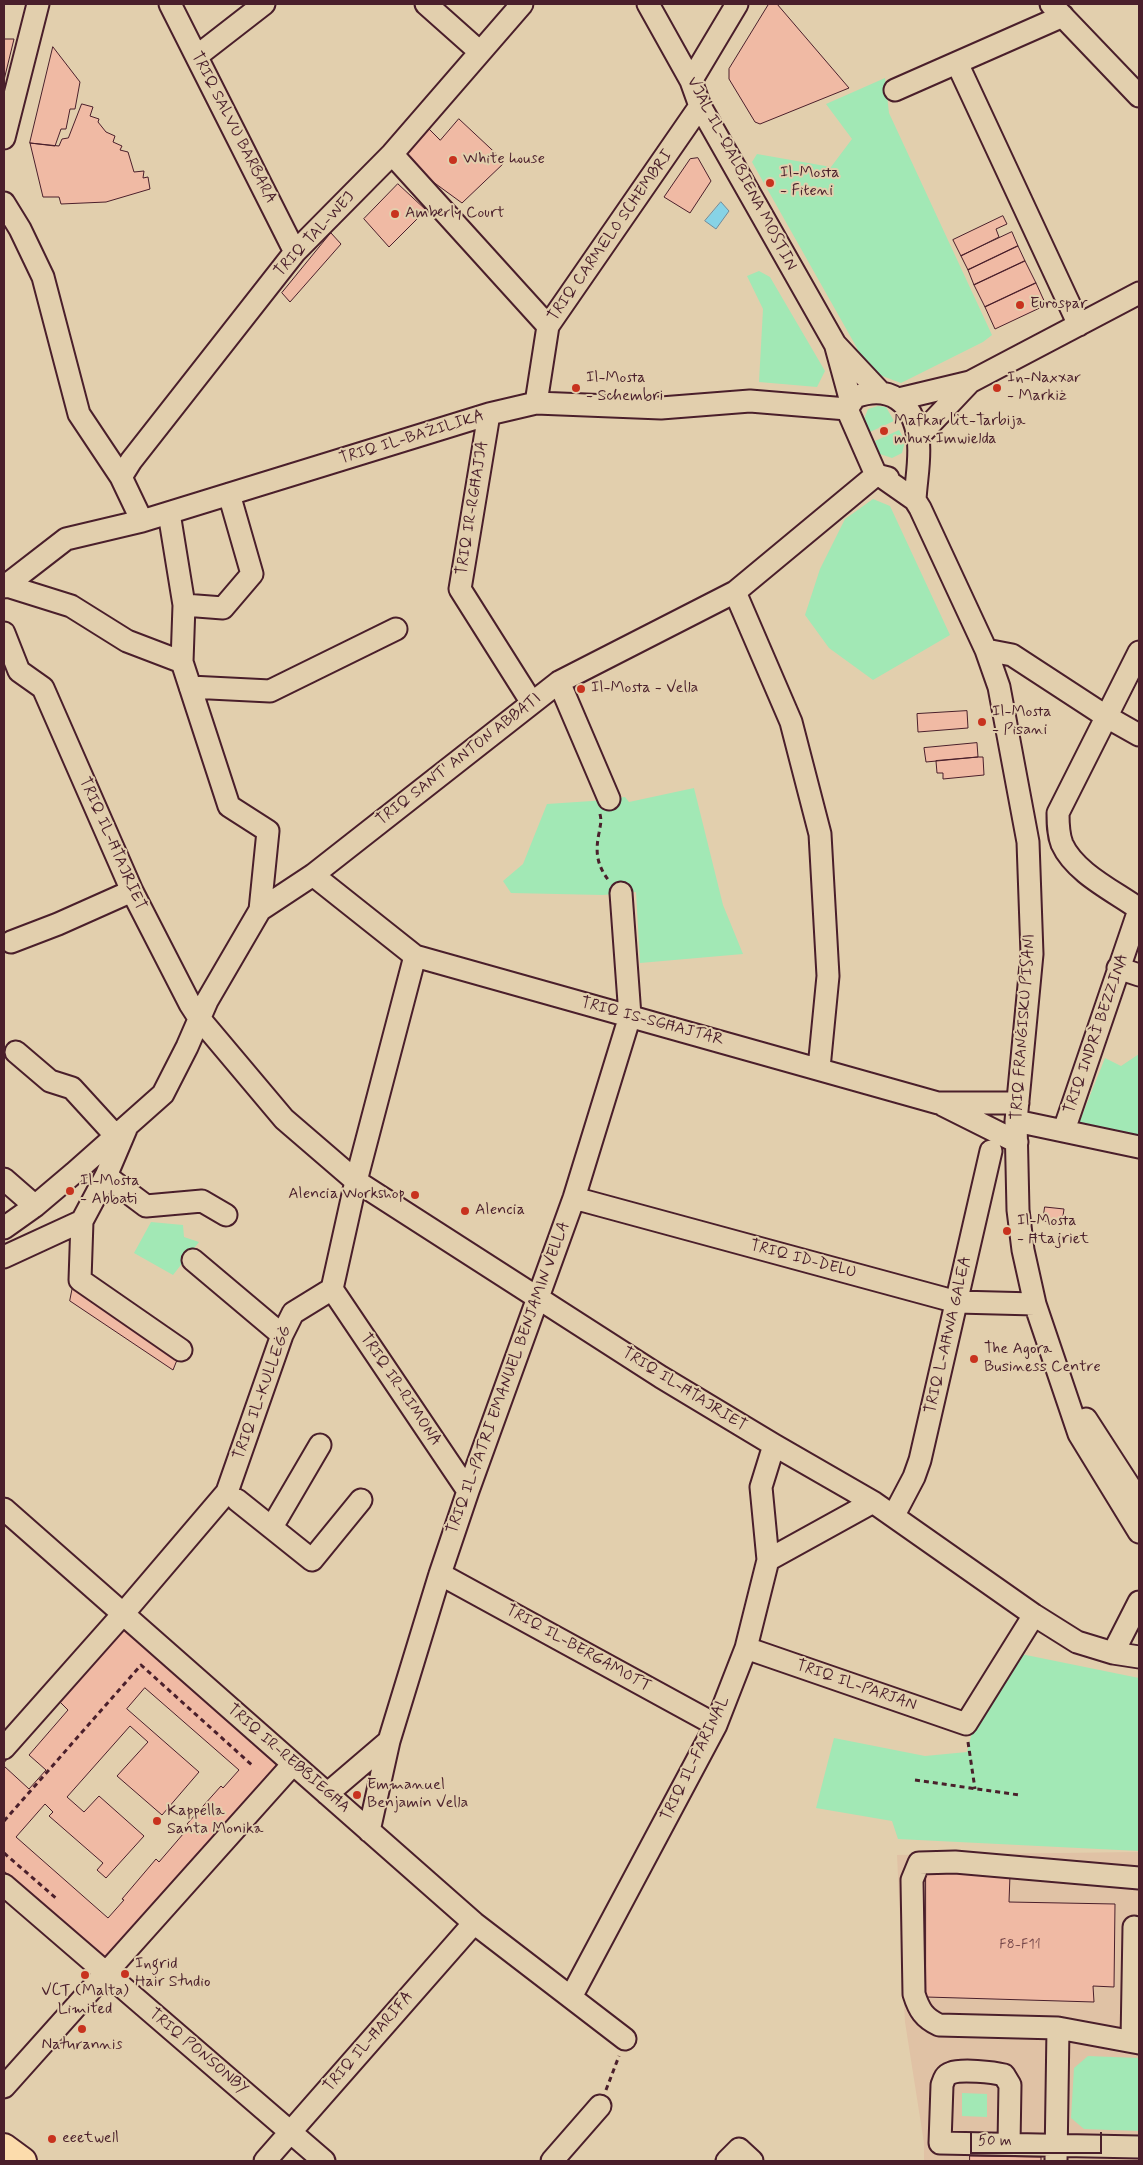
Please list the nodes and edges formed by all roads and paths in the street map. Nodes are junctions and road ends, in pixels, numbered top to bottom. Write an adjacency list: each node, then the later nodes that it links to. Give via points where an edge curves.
1 (38, 4): 16 (street)
2 (170, 4): 10 (street, TRIQ SALVU BARBARA)
3 (264, 4): 10 (street)
4 (426, 4): 9 (street)
5 (522, 4): 9 (street, TRIQ TAL-WEJ)
6 (648, 4): 12 (street, VJAL IL-QALBIENA MOSTIN)
7 (737, 4): 12 (street)
8 (1057, 10): 11 (street); 13 (street)
9 (480, 52): 17 (street, TRIQ TAL-WEJ)
10 (197, 56): 20 (street, TRIQ SALVU BARBARA)
11 (958, 63): 14 (street); 22 (street)
12 (691, 81): 15 (street, VJAL IL-QALBIENA MOSTIN)
13 (1135, 85)
14 (895, 90)
15 (700, 106): 23 (street, TRIQ CARMELO SCHEMBRI); 24 (street, VJAL IL-QALBIENA MOSTIN)
16 (4, 138)
17 (392, 154): 20 (street, TRIQ TAL-WEJ); 23 (street)
18 (4, 203): 19 (street)
19 (12, 227): 33 (street, via 43,277 79,414)
20 (296, 252): 33 (street, TRIQ TAL-WEJ)
21 (1139, 293): 22 (street)
22 (1080, 325): 25 (street)
23 (548, 326): 28 (street, TRIQ CARMELO SCHEMBRI)
24 (835, 344): 26 (street, VJAL IL-QALBIENA MOSTIN); 29 (street, VJAL IL-QALBIENA MOSTIN)
25 (970, 382): 27 (street); 31 (street)
26 (879, 392): 27 (street); 29 (street, via 855,397)
27 (899, 399): 31 (street, TRIQ FRANĠISKU PISANI, via 912,416)
28 (536, 403): 29 (street, TRIQ IL-BAŻILIKA, via 661,408 750,402); 30 (street, TRIQ IL-BAŻILIKA)
29 (849, 406): 34 (street, VJAL IL-QALBIENA MOSTIN)
30 (489, 414): 35 (street, TRIQ IL-BAŻILIKA); 50 (street, TRIQ IR-RGĦAJJA, via 460,589)
31 (918, 437): 32 (street, TRIQ FRANĠISKU PISANI)
32 (918, 461): 34 (street, TRIQ SANT' ANTON ABBATI, via 906,472); 36 (street, TRIQ FRANĠISKU PISANI)
33 (121, 477): 38 (street); 39 (street, via 119,506)
34 (881, 477): 36 (street, TRIQ FRANĠISKU PISANI); 41 (street, TRIQ SANT' ANTON ABBATI)
35 (228, 494): 37 (street, TRIQ IL-BAŻILIKA); 42 (street, via 252,574 224,608)
36 (915, 500): 45 (street, TRIQ FRANĠISKU PISANI)
37 (169, 513): 38 (street, TRIQ IL-BAŻILIKA); 42 (street)
38 (142, 521): 39 (street, TRIQ IL-BAŻILIKA)
39 (109, 527): 40 (street, TRIQ IL-BAŻILIKA, via 66,538)
40 (4, 586): 47 (street, via 71,606 127,642)
41 (735, 592): 48 (street, TRIQ SANT' ANTON ABBATI); 68 (street, via 791,722 820,834 828,976)
42 (184, 605): 47 (street)
43 (396, 629): 49 (street, via 270,691)
44 (4, 632): 55 (street, TRIQ IL-ĦTAJRIET, via 19,672 43,688)
45 (986, 650): 51 (street, via 1012,655); 71 (street, TRIQ FRANĠISKU PISANI, via 999,687 1028,842 1032,954)
46 (1139, 652): 51 (street)
47 (182, 662): 49 (street)
48 (559, 682): 50 (street, TRIQ SANT' ANTON ABBATI); 53 (street)
49 (190, 687): 58 (street, via 228,806 268,830)
50 (532, 703): 54 (street, TRIQ SANT' ANTON ABBATI)
51 (1107, 717): 52 (street); 57 (street, via 1058,813 1058,828 1061,842 1077,866)
52 (1139, 735)
53 (609, 798): 56 (path, via 594,798 602,820 596,859 614,889 613,897)
54 (313, 875): 58 (street, TRIQ SANT' ANTON ABBATI); 60 (street, TRIQ IS-SGĦAJTAR)
55 (132, 891): 59 (street); 63 (street, TRIQ IL-ĦTAJRIET)
56 (621, 895): 64 (street)
57 (1139, 909): 61 (street, TRIQ INDRÌ BEZZINA)
58 (260, 910): 63 (street, TRIQ SANT' ANTON ABBATI)
59 (11, 942)
60 (415, 956): 64 (street, TRIQ IS-SGĦAJTAR); 79 (street)
61 (1118, 968): 62 (street); 72 (street, TRIQ INDRÌ BEZZINA)
62 (1139, 975)
63 (203, 1010): 65 (street, TRIQ SANT' ANTON ABBATI); 67 (street, TRIQ IL-ĦTAJRIET); 69 (street, TRIQ IL-ĦTAJRIET)
64 (630, 1016): 68 (street, TRIQ IS-SGĦAJTAR); 80 (street, TRIQ IL-PATRI EMANUEL BENJAMIN VELLA)
65 (187, 1047): 67 (street); 73 (street, TRIQ SANT' ANTON ABBATI, via 163,1094)
66 (16, 1052): 73 (street, via 50,1081 72,1088)
67 (230, 1053): 69 (street, TRIQ IL-ĦTAJRIET)
68 (819, 1068): 70 (street, TRIQ IS-SGĦAJTAR)
69 (255, 1082): 79 (street, TRIQ IL-ĦTAJRIET, via 284,1119)
70 (938, 1103): 71 (street, TRIQ IS-SGĦAJTAR); 74 (street)
71 (1017, 1112): 72 (street, TRIQ IS-SGĦAJTAR); 74 (street, TRIQ FRANĠISKU PISANI)
72 (1064, 1130): 75 (street, TRIQ IS-SGĦAJTAR)
73 (120, 1132): 77 (street, TRIQ SANT' ANTON ABBATI); 81 (street, TRIQ SANT' ANTON ABBATI)
74 (1016, 1142): 90 (street, TRIQ FRANĠISKU PISANI, via 1018,1210)
75 (1139, 1147)
76 (991, 1151): 89 (street, TRIQ L-AĦWA GALEA)
77 (106, 1176): 82 (street, via 146,1206 202,1201); 83 (street, TRIQ SANT' ANTON ABBATI)
78 (4, 1179): 81 (street)
79 (356, 1181): 87 (street); 88 (street, TRIQ IL-ĦTAJRIET)
80 (574, 1198): 88 (street, TRIQ IL-PATRI EMANUEL BENJAMIN VELLA); 89 (street, TRIQ ID-DELU)
81 (35, 1206): 84 (street, TRIQ SANT' ANTON ABBATI)
82 (226, 1215)
83 (82, 1221): 85 (street); 92 (street, via 80,1280)
84 (4, 1228)
85 (4, 1257)
86 (193, 1260): 91 (street)
87 (332, 1289): 91 (street, TRIQ IL-KULLEĠĠ, via 293,1313); 96 (street, TRIQ IR-RIMONA)
88 (537, 1298): 95 (street, TRIQ IL-ĦTAJRIET); 96 (street, TRIQ IL-PATRI EMANUEL BENJAMIN VELLA)
89 (958, 1302): 90 (street, TRIQ ID-DELU); 102 (street, TRIQ L-AĦWA GALEA, via 920,1460)
90 (1035, 1304): 93 (street, TRIQ FRANĠISKU PISANI)
91 (282, 1336): 108 (street, TRIQ IL-KULLEĠĠ, via 227,1492)
92 (181, 1350)
93 (1066, 1396): 99 (street, via 1091,1426); 104 (street, TRIQ FRANĠISKU PISANI, via 1080,1434)
94 (320, 1446): 103 (street)
95 (774, 1446): 100 (street, TRIQ IL-ĦTAJRIET); 105 (street, TRIQ IL-FARINAL, via 761,1487)
96 (468, 1491): 106 (street, TRIQ IL-PATRI EMANUEL BENJAMIN VELLA)
97 (237, 1500): 103 (street)
98 (361, 1500): 103 (street, via 312,1560)
99 (1139, 1501)
100 (873, 1502): 102 (street, TRIQ IL-ĦTAJRIET); 105 (street)
101 (4, 1509): 108 (street, TRIQ IR-REBBIEGĦA)
102 (894, 1515): 109 (street, TRIQ IL-ĦTAJRIET)
103 (272, 1527)
104 (1139, 1532)
105 (768, 1560): 110 (street, TRIQ IL-FARINAL)
106 (440, 1574): 113 (street, TRIQ IL-BERGAMOTT); 115 (street, TRIQ IL-PATRI EMANUEL BENJAMIN VELLA)
107 (1139, 1602): 111 (street)
108 (122, 1614): 116 (street, TRIQ IL-KULLEĠĠ); 117 (street, TRIQ IR-REBBIEGĦA)
109 (1034, 1614): 111 (street, TRIQ IL-ĦTAJRIET, via 1077,1642); 114 (street)
110 (746, 1648): 113 (street, TRIQ IL-FARINAL); 114 (street, TRIQ IL-PARJAN)
111 (1113, 1653): 112 (street, TRIQ IL-ĦTAJRIET)
112 (1139, 1658)
113 (716, 1724): 132 (street, TRIQ IL-FARINAL)
114 (966, 1724): 120 (path)
115 (389, 1741): 121 (street); 124 (street, TRIQ IL-PATRI EMANUEL BENJAMIN VELLA)
116 (4, 1748)
117 (293, 1764): 121 (street, TRIQ IR-REBBIEGĦA); 131 (street)
118 (253, 1766): 123 (path, via 141,1664)
119 (915, 1780): 120 (path)
120 (975, 1789): 122 (path)
121 (327, 1794): 124 (street, TRIQ IR-REBBIEGĦA)
122 (1019, 1795)
123 (4, 1821)
124 (369, 1831): 129 (street, TRIQ IR-REBBIEGĦA)
125 (4, 1853): 128 (path)
126 (1139, 1878): 133 (street, via 955,1862 919,1863 912,1880 914,1994 919,2010 928,2020 939,2025)
127 (4, 1884): 131 (street, TRIQ PONSONBY)
128 (57, 1899)
129 (474, 1923): 132 (street, TRIQ IR-REBBIEGĦA); 138 (street, TRIQ IL-ĦARIFA)
130 (1134, 1927): 135 (street)
131 (105, 1973): 136 (street); 138 (street, TRIQ PONSONBY)
132 (571, 1998): 134 (street, TRIQ IR-REBBIEGĦA)
133 (1058, 2028): 135 (street); 142 (street)
134 (625, 2040): 137 (path)
135 (1136, 2042)
136 (4, 2087)
137 (600, 2106): 146 (street)
138 (291, 2132): 144 (street, TRIQ IL-ĦARIFA); 145 (street, TRIQ PONSONBY)
139 (1009, 2144): 139 (street, via 1010,2085 1004,2075 952,2072 945,2077 940,2143); 142 (street)
140 (4, 2147): 143 (main road)
141 (1139, 2147): 142 (street)
142 (1056, 2153)
143 (23, 2161)
144 (265, 2161)
145 (324, 2161)
146 (552, 2161)

